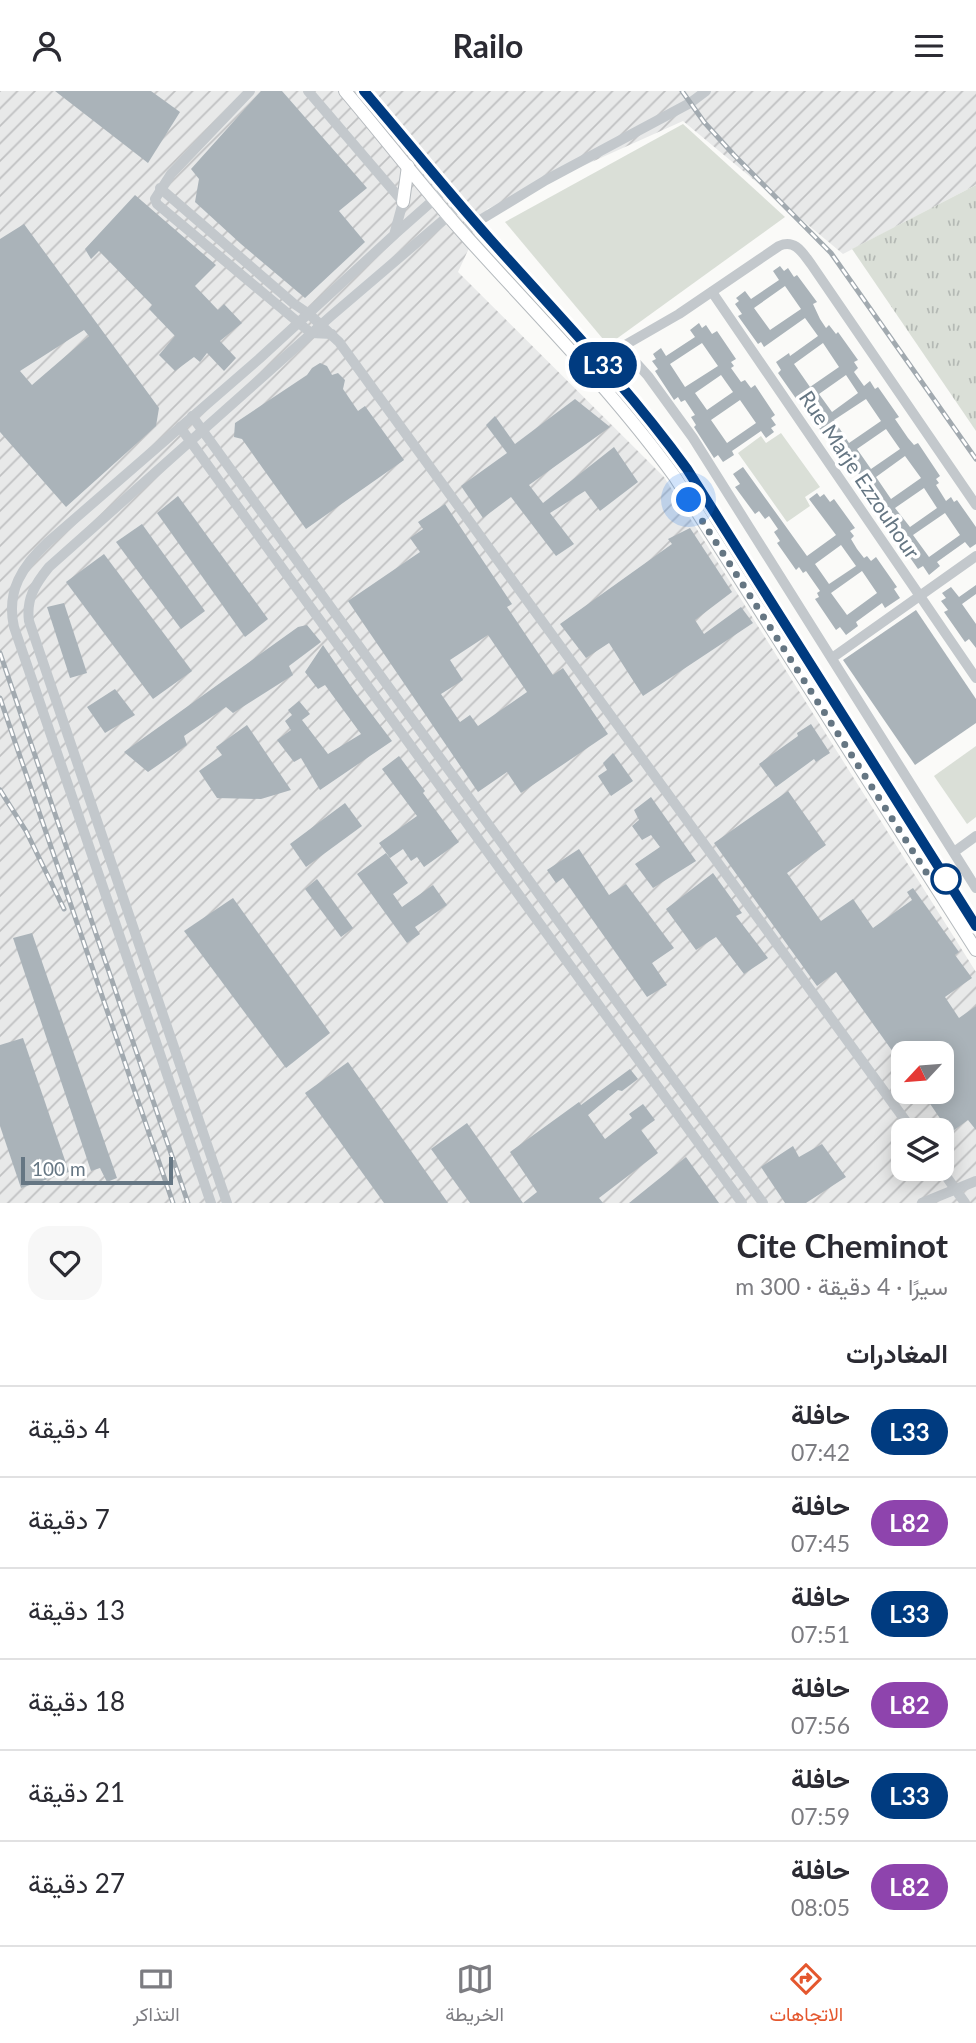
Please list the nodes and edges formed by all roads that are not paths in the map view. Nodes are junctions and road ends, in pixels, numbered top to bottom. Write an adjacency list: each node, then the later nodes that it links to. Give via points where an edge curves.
1 (250, 91): 7 (street)
2 (308, 91): 10 (street)
3 (345, 91): 6 (main road)
4 (365, 91): 8 (main road)
5 (706, 91): 13 (street)
6 (408, 166): 9 (main road); 10 (main road)
7 (160, 188): 17 (street); 18 (street, via 155,196 158,204)
8 (447, 188): 9 (street); 11 (main road)
9 (435, 198): 12 (main road); 15 (street)
10 (403, 202): 15 (street)
11 (461, 205): 12 (street); 13 (main road)
12 (449, 215): 14 (main road); 19 (street)
13 (475, 223): 14 (street); 23 (main road)
14 (462, 232): 43 (main road, via 626,413 675,477)
15 (394, 235): 17 (street)
16 (712, 292): 22 (street); 30 (street, via 779,246 790,243 798,247); 34 (street, Rue Marje Ezzouhour)
17 (309, 314): 18 (street); 19 (street)
18 (298, 323): 20 (street); 24 (street)
19 (321, 324): 20 (street); 21 (street)
20 (311, 333): 21 (street); 25 (street)
21 (332, 334): 44 (street)
22 (622, 348): 23 (street); 35 (street, via 693,439)
23 (599, 360): 42 (main road, via 687,469)
24 (228, 386): 25 (street); 26 (street)
25 (238, 399): 28 (street)
26 (192, 416): 27 (street); 28 (street)
27 (180, 427): 29 (street); 32 (street, via 48,542)
28 (203, 430): 29 (street); 37 (street)
29 (190, 442): 33 (street); 38 (street)
30 (976, 505)
31 (976, 556): 34 (street)
32 (23, 570): 33 (street); 49 (street, via 11,600 14,627)
33 (38, 580): 50 (street, via 29,600 29,621)
34 (919, 597): 35 (street); 36 (street, Rue Marje Ezzouhour)
35 (832, 658): 40 (street)
36 (976, 678)
37 (409, 714): 38 (street); 52 (street)
38 (395, 725): 51 (street)
39 (976, 836): 40 (street)
40 (954, 852): 41 (street)
41 (976, 888)
42 (976, 926)
43 (976, 950)
44 (904, 1118)
45 (950, 1181): 47 (street)
46 (976, 1181): 47 (street)
47 (956, 1190): 48 (street); 53 (street)
48 (928, 1202)
49 (211, 1203)
50 (227, 1203)
51 (742, 1203)
52 (763, 1203)
53 (965, 1203)

